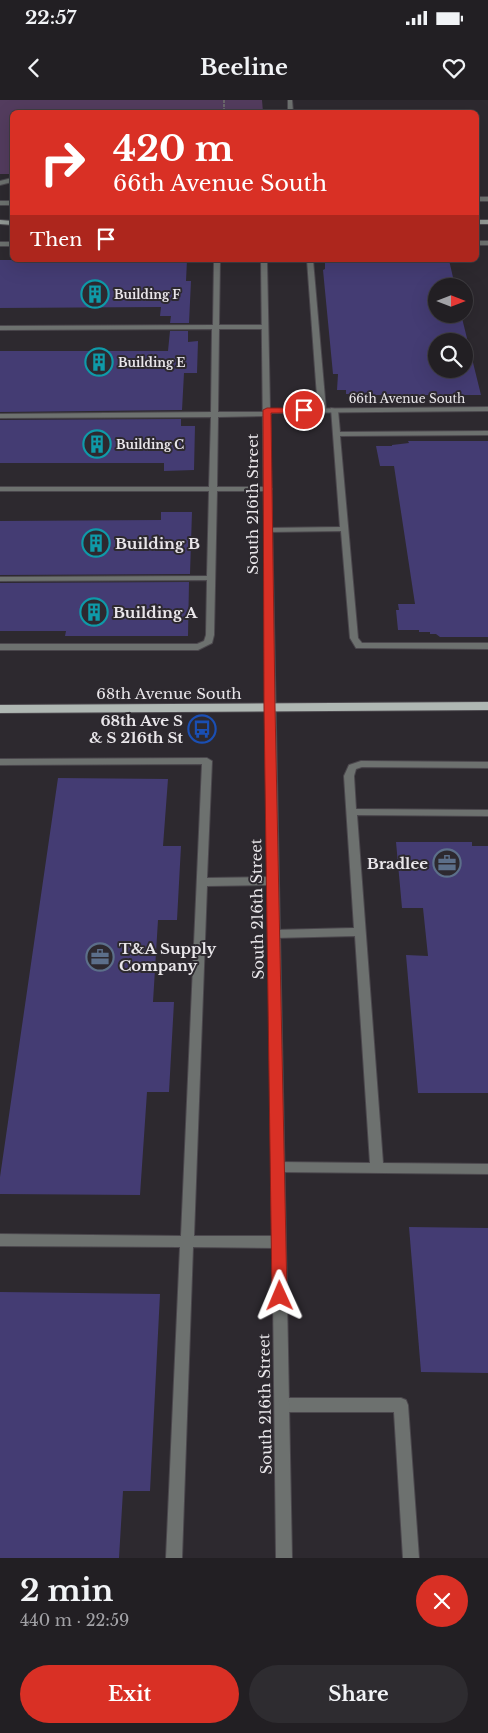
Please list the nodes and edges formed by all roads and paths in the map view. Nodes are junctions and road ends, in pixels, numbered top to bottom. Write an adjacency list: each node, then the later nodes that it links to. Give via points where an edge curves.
1 (217, 262): 6 (street)
2 (264, 262): 4 (street, South 216th Street)
3 (310, 262): 8 (street)
4 (265, 327): 6 (street); 10 (street, South 216th Street)
5 (0, 328): 6 (street)
6 (216, 328): 11 (street)
7 (488, 409): 9 (street, 66th Avenue South)
8 (322, 410): 9 (street, 66th Avenue South); 10 (street, 66th Avenue South)
9 (334, 410): 14 (street)
10 (267, 412): 11 (street, 66th Avenue South); 17 (street, South 216th Street)
11 (215, 414): 12 (street, 66th Avenue South); 16 (street)
12 (0, 416)
13 (488, 433): 14 (street)
14 (336, 434): 18 (street)
15 (0, 489): 16 (street)
16 (214, 489): 17 (street); 20 (street)
17 (268, 489): 19 (street, South 216th Street)
18 (345, 529): 19 (street); 22 (street, via 354,638 359,646)
19 (268, 530): 25 (street, South 216th Street)
20 (211, 578): 21 (street); 23 (street, via 210,635 208,643 198,647)
21 (0, 579)
22 (488, 646)
23 (0, 647)
24 (488, 706): 25 (main road, 68th Avenue South)
25 (270, 707): 26 (main road, 68th Avenue South); 31 (street, South 216th Street)
26 (0, 709)
27 (0, 762): 32 (street, via 207,761)
28 (488, 765): 29 (street, via 362,764 352,767 349,776)
29 (351, 812): 30 (street); 33 (street)
30 (488, 813)
31 (273, 881): 32 (street); 34 (street, South 216th Street)
32 (202, 882): 39 (street)
33 (359, 932): 34 (street); 36 (street)
34 (274, 934): 35 (street, South 216th Street)
35 (278, 1167): 36 (street); 40 (street, South 216th Street)
36 (377, 1169): 37 (street)
37 (488, 1169)
38 (0, 1240): 39 (street)
39 (187, 1242): 40 (street); 42 (street)
40 (278, 1242): 41 (street, South 216th Street)
41 (282, 1405): 43 (street, South 216th Street); 44 (street, via 401,1405)
42 (174, 1558)
43 (284, 1558)
44 (412, 1558)

